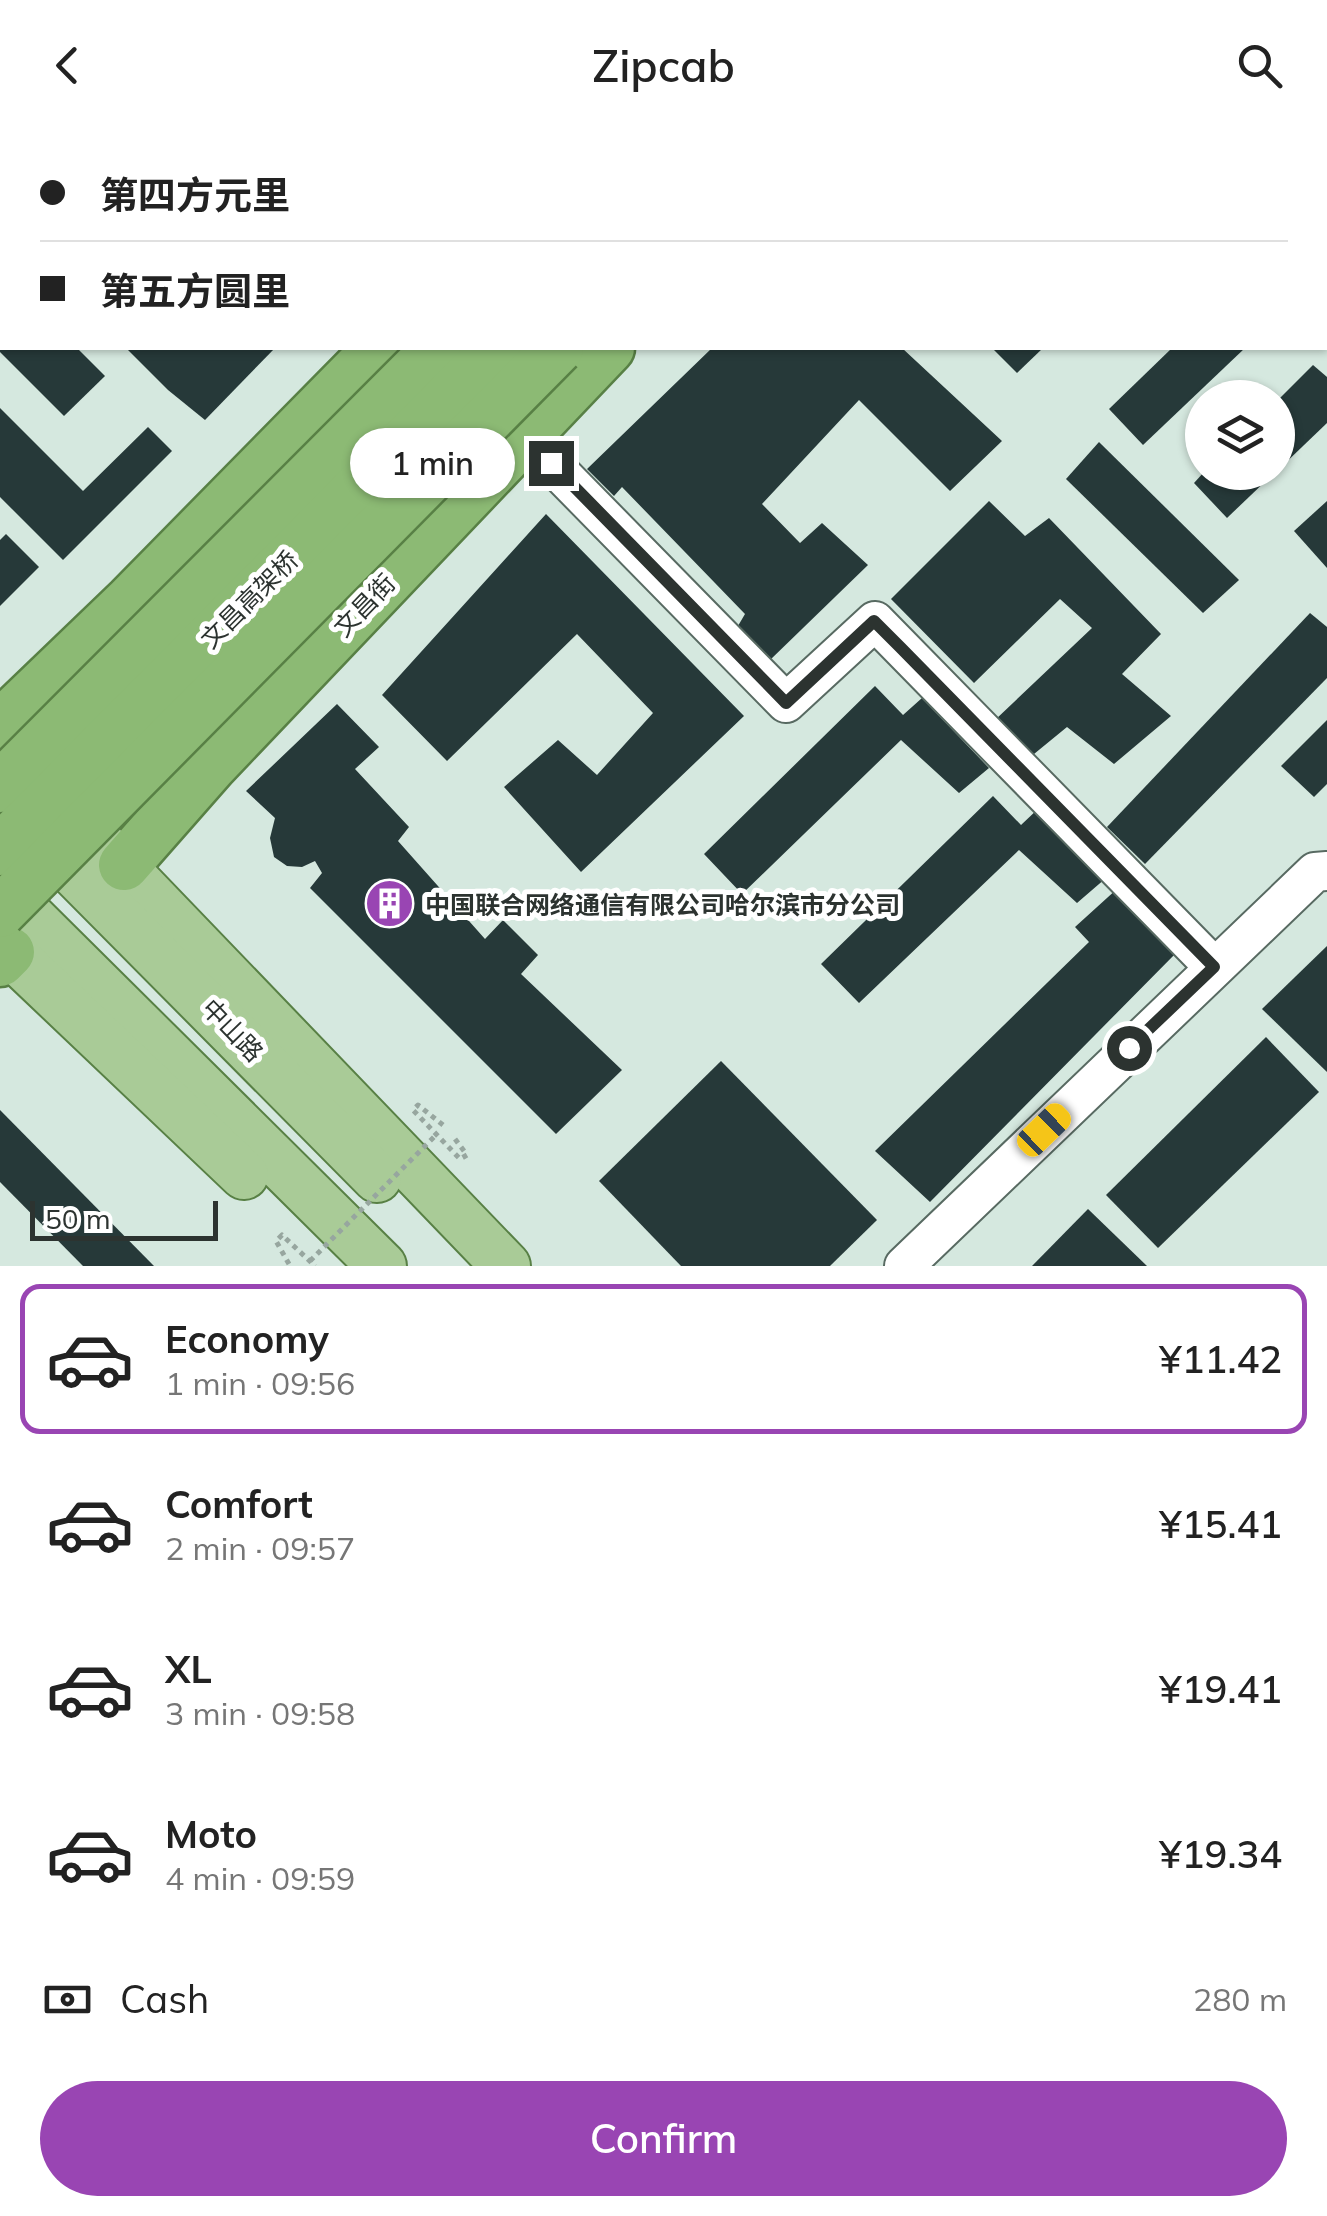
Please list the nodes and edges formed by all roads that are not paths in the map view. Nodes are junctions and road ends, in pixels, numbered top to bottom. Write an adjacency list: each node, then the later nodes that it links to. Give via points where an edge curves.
1 (332, 350): 9 (highway)
2 (377, 350): 10 (highway)
3 (436, 350): 8 (highway, 文昌高架桥, bridge)
4 (496, 350): 15 (highway, 文昌高架桥, bridge)
5 (556, 350): 19 (highway, bridge)
6 (607, 350): 7 (highway, 文昌街)
7 (525, 436): 16 (highway, 文昌街); 20 (street, via 786,703 874,621)
8 (105, 681): 11 (highway); 13 (highway, 文昌高架桥, bridge)
9 (0, 685)
10 (0, 726)
11 (0, 734)
12 (0, 742): 16 (main road)
13 (0, 787)
14 (0, 798): 23 (main road, 中山路)
15 (0, 850)
16 (124, 865): 24 (main road)
17 (1327, 871): 20 (street, via 1315,872)
18 (0, 887): 22 (main road)
19 (2, 942): 21 (main road)
20 (1214, 967): 25 (street)
21 (321, 1264)
22 (382, 1266)
23 (464, 1266)
24 (506, 1266)
25 (904, 1266)

